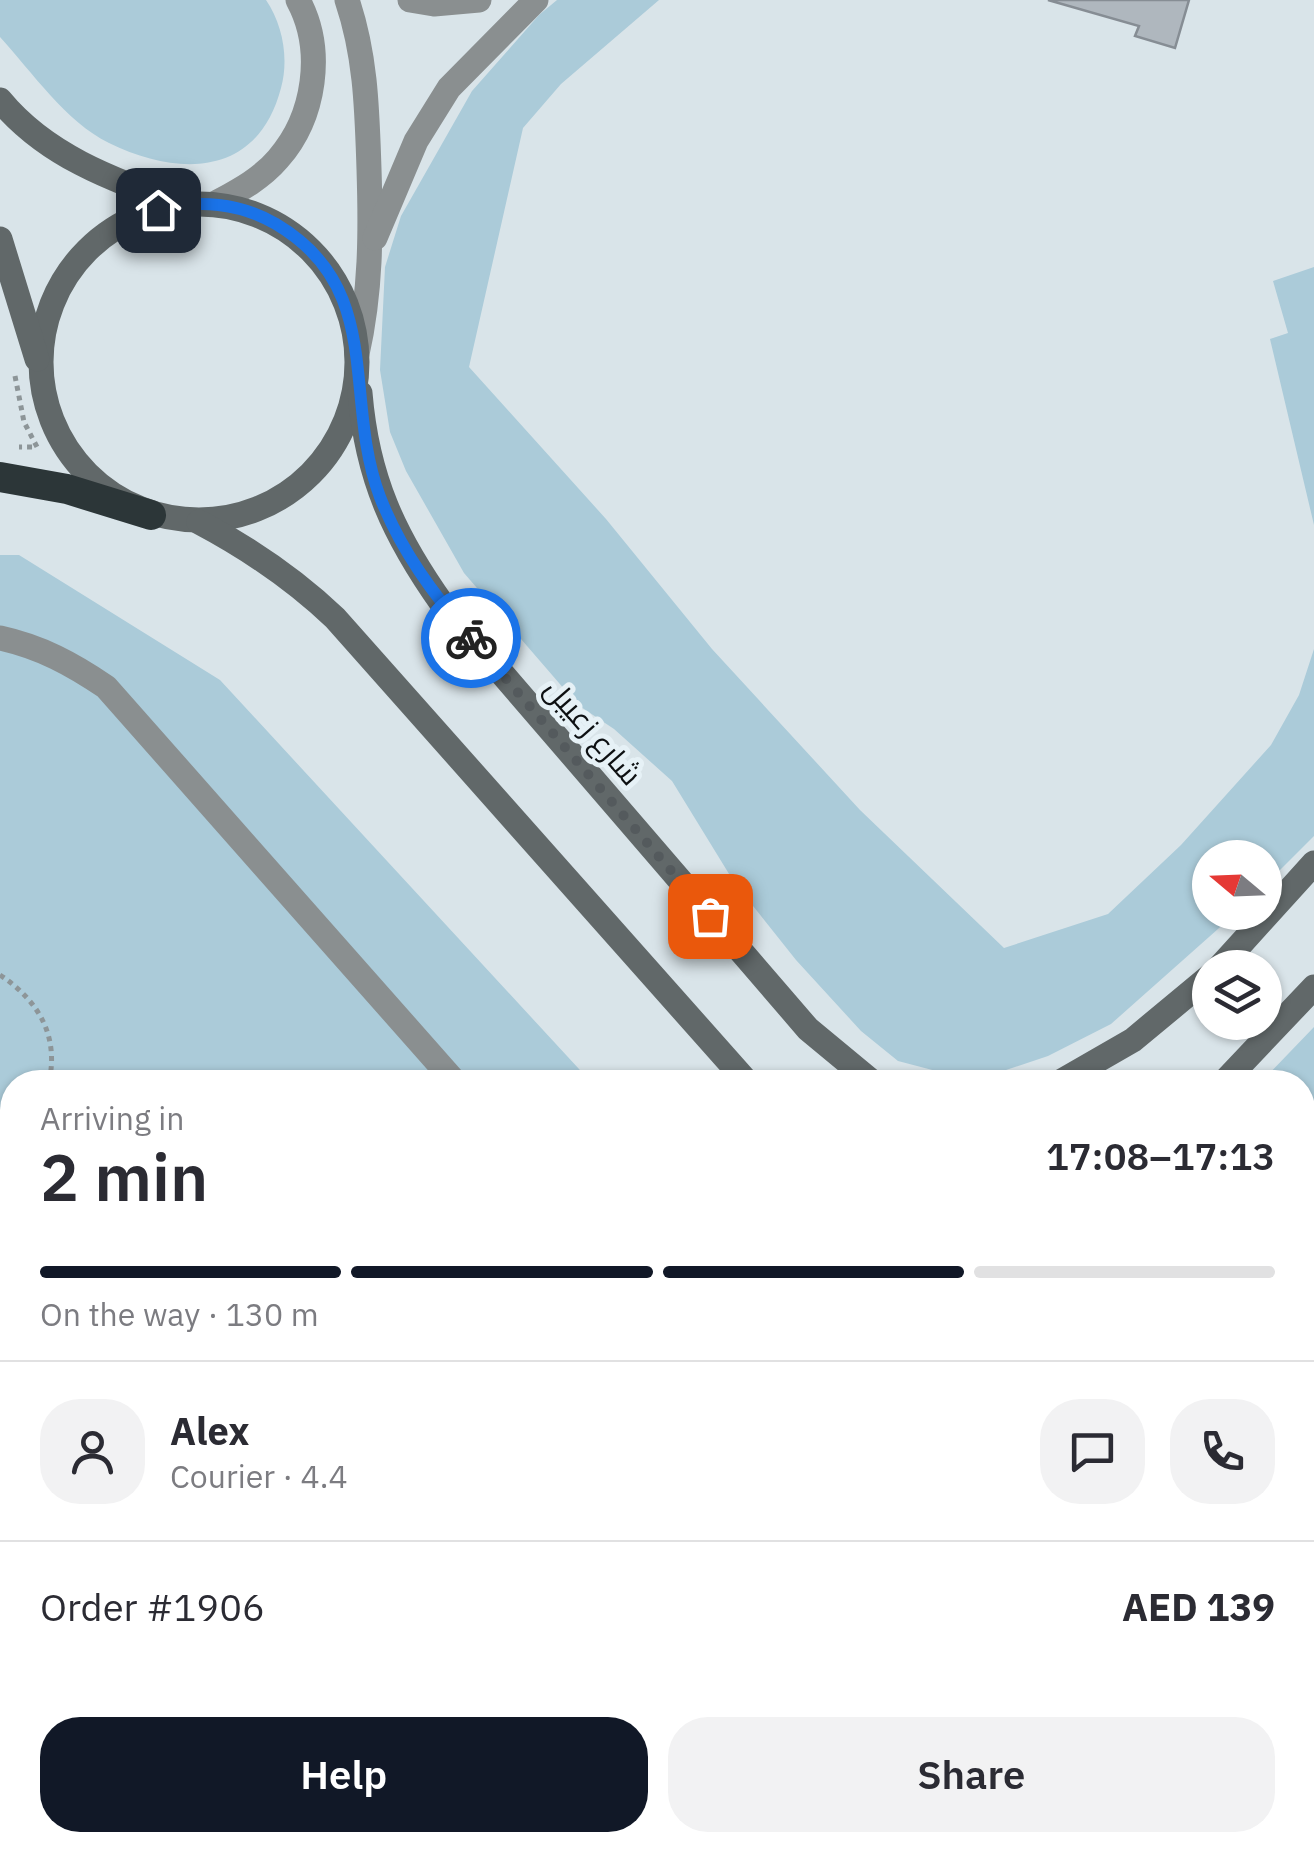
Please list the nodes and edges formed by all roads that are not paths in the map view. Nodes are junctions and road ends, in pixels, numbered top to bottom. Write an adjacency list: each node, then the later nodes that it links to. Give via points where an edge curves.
1 (298, 0): 8 (street, via 312,41 314,84 301,124 278,159)
2 (347, 0): 10 (street, via 366,86)
3 (410, 0): 4 (street)
4 (478, 0)
5 (536, 0): 10 (street, via 449,88 416,141)
6 (0, 100): 7 (main road, via 76,162)
7 (181, 204): 8 (main road); 12 (main road, via 135,216 95,242 74,266 45,323)
8 (216, 204): 11 (main road, via 259,214 298,237 329,270 349,310)
9 (0, 239): 12 (main road)
10 (371, 247): 11 (street)
11 (357, 362): 15 (main road, via 348,416 324,459 290,493 247,514); 23 (main road, شارع زعيبل, via 363,433 380,495 406,553 442,605 808,1030)
12 (40, 371): 14 (main road, via 50,418 74,460 108,493)
13 (0, 477): 14 (highway)
14 (151, 514): 15 (main road)
15 (199, 522): 22 (main road, via 294,580 335,618)
16 (0, 638): 21 (street, via 69,662 106,687)
17 (1314, 863): 18 (main road)
18 (1234, 950)
19 (1314, 986): 25 (main road)
20 (1192, 991): 24 (main road, via 1133,1040)
21 (445, 1070)
22 (736, 1070)
23 (857, 1070)
24 (1081, 1070)
25 (1235, 1070)

